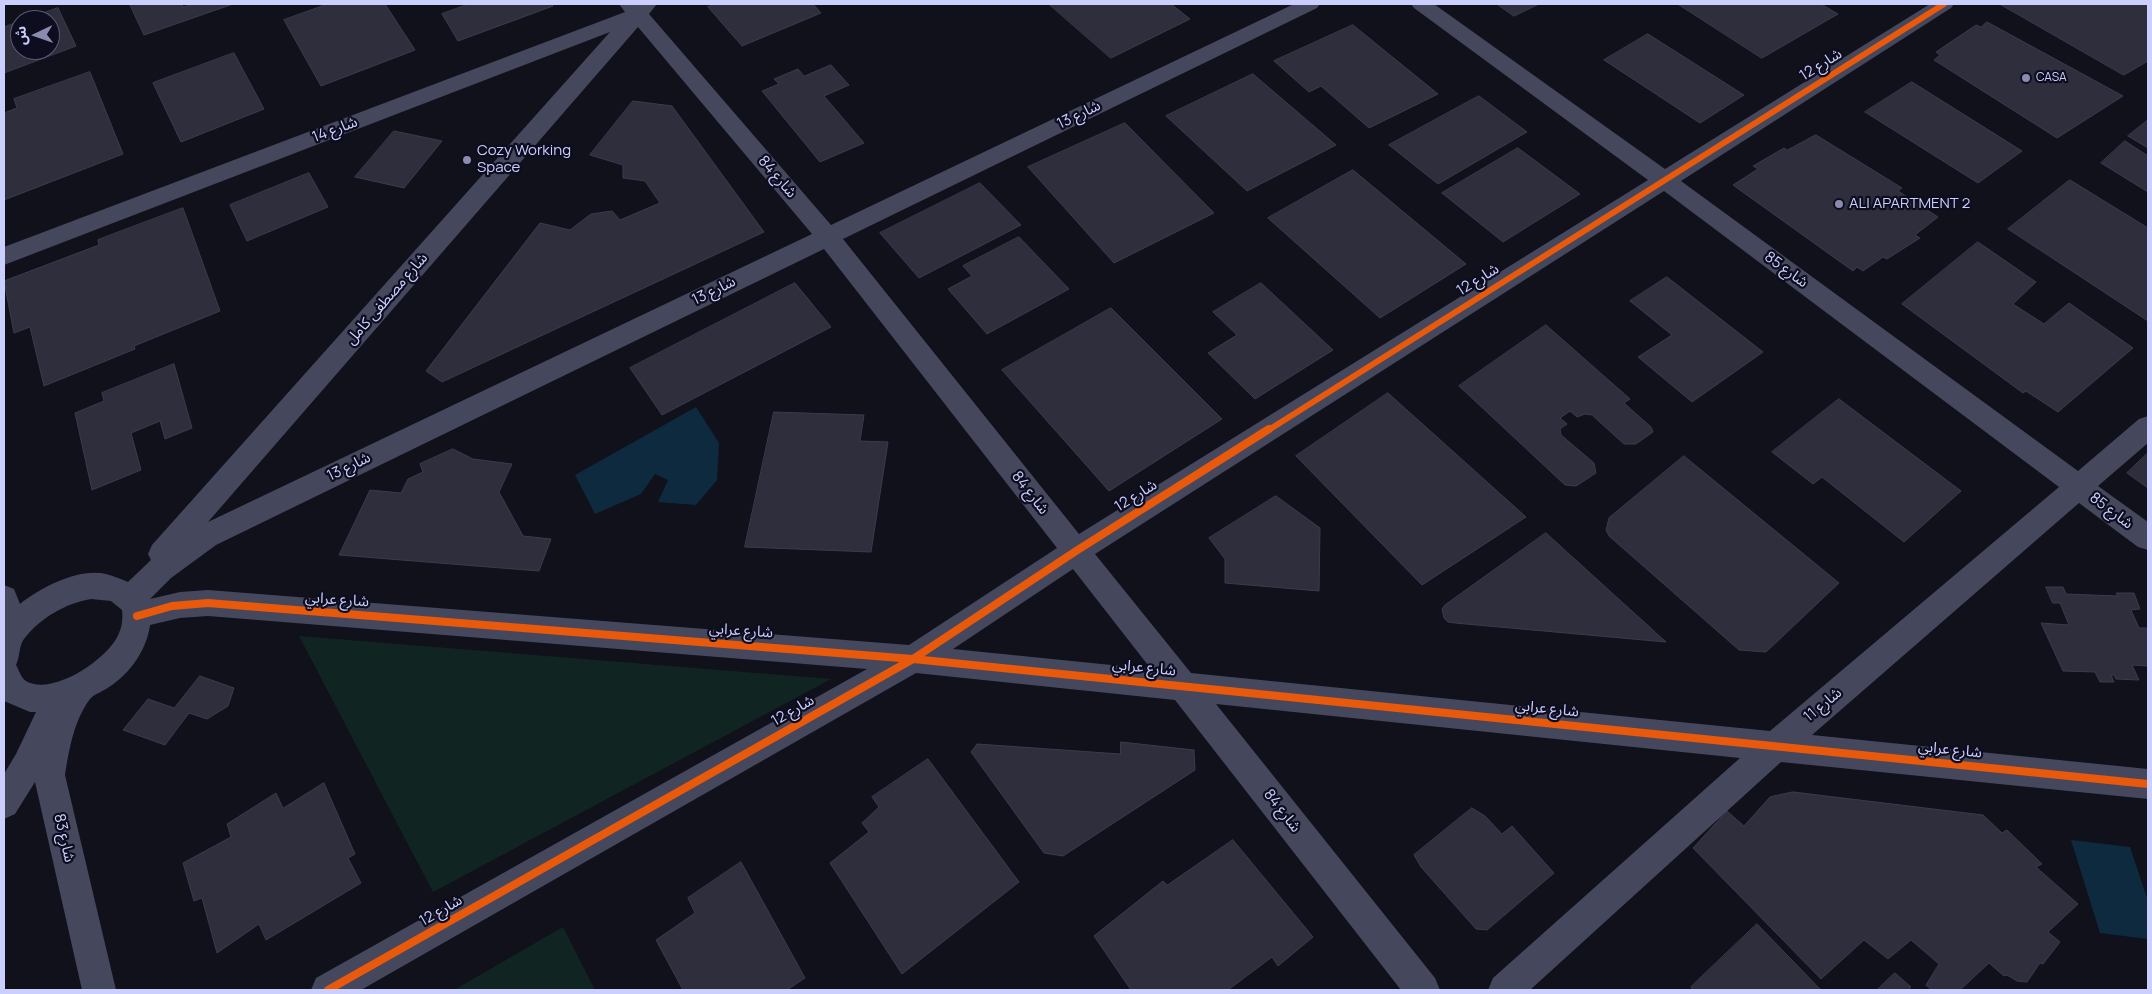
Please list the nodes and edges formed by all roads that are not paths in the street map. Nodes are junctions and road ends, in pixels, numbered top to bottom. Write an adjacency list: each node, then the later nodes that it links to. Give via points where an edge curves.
1 (666, 4): 5 (street, شارع 14)
2 (1310, 4): 7 (street, شارع 13)
3 (1421, 4): 6 (street, شارع 85)
4 (1944, 4): 6 (street, شارع 12)
5 (638, 7): 7 (street, شارع 84); 8 (street, شارع 14); 13 (street, شارع مصطفى كامل)
6 (1663, 179): 10 (street, شارع 85); 12 (street, شارع 12)
7 (828, 236): 12 (street, شارع 84); 13 (street, شارع 13, via 206,536 161,569)
8 (4, 256)
9 (2148, 427): 10 (street, شارع 11)
10 (2080, 487): 11 (street, شارع 85); 20 (street, شارع 11)
11 (2148, 538)
12 (1076, 550): 16 (street, شارع 12); 18 (street, شارع 84)
13 (131, 603): 14 (street, via 112,587 92,586); 16 (street, شارع عرابي, via 162,608 208,603); 19 (street, via 136,632 128,648 98,679)
14 (6, 611): 15 (street)
15 (4, 658)
16 (913, 659): 18 (street, شارع عرابي); 24 (street, شارع 12)
17 (4, 672): 19 (street, via 12,688 24,695 40,698)
18 (1182, 686): 20 (street, شارع عرابي); 25 (street, شارع 84)
19 (69, 693): 22 (street); 23 (street, شارع 83, via 53,747 49,775)
20 (1776, 746): 21 (street, شارع عرابي); 26 (street, شارع 11)
21 (2148, 784)
22 (4, 803)
23 (99, 990)
24 (328, 990)
25 (1423, 990)
26 (1505, 990)

